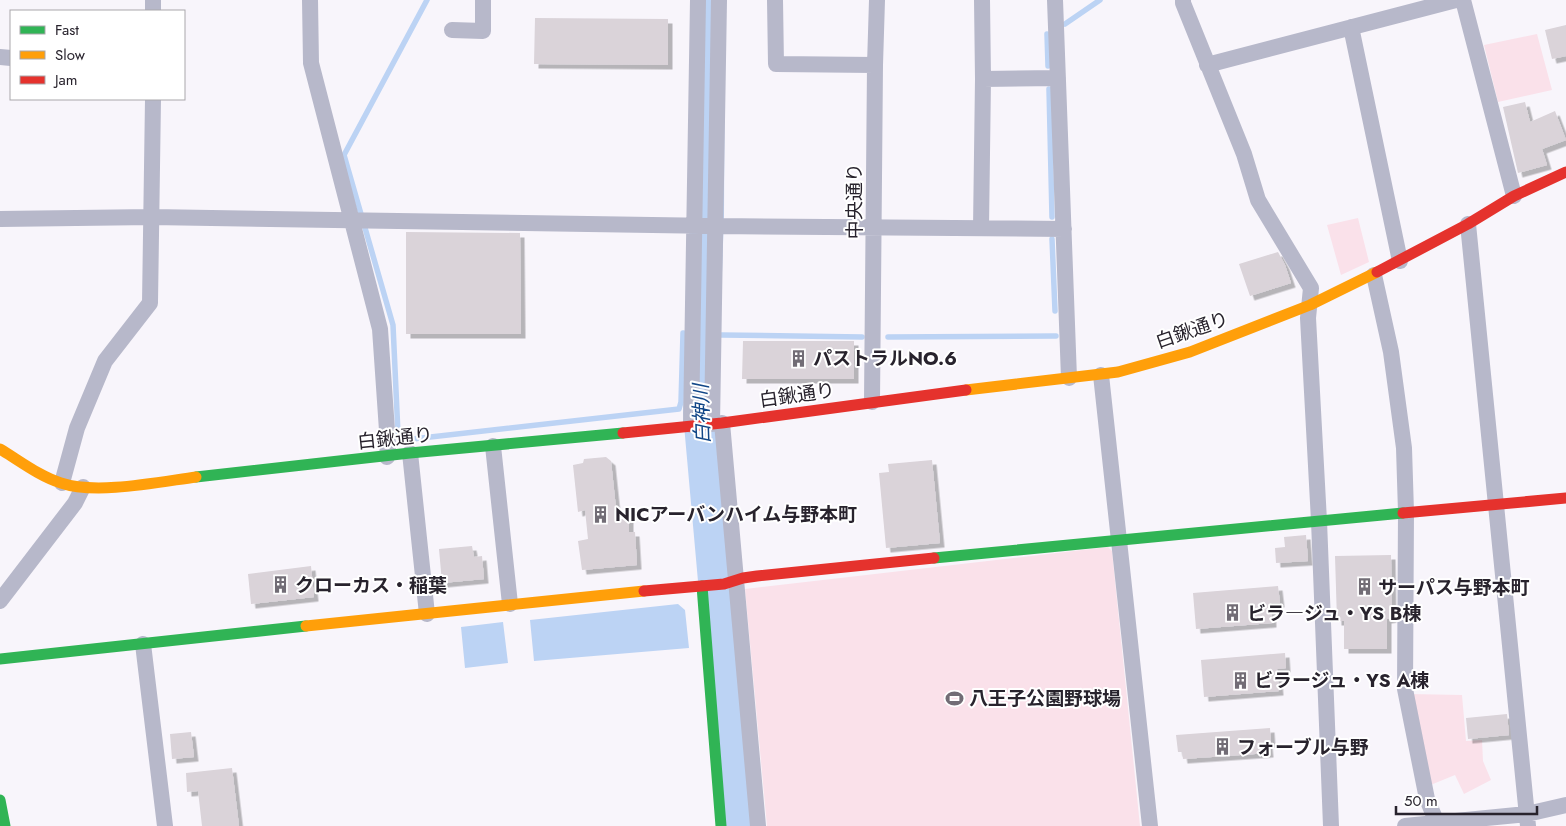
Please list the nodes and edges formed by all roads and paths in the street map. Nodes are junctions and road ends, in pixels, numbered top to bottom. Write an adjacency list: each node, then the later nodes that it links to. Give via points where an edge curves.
1 (310, 0): 23 (street, via 311,63)
2 (483, 0): 13 (street, via 483,31)
3 (698, 0): 25 (street)
4 (720, 0): 26 (street)
5 (775, 0): 14 (street, via 776,64)
6 (877, 0): 14 (street, 中央通り)
7 (982, 0): 17 (street)
8 (1055, 0): 16 (street)
9 (1183, 0): 15 (street)
10 (1456, 0): 12 (street)
11 (1463, 0): 20 (street)
12 (1351, 27): 15 (street); 30 (street)
13 (452, 30)
14 (875, 65): 27 (street, 中央通り)
15 (1208, 65): 32 (street, via 1244,154 1258,200 1311,288)
16 (1058, 78): 17 (street); 29 (street)
17 (983, 79): 28 (street)
18 (153, 100): 21 (street)
19 (1566, 172): 20 (street, 白鍬通り)
20 (1514, 196): 24 (street, 白鍬通り)
21 (152, 217): 22 (street); 23 (street); 42 (street, via 150,303 105,361 77,428)
22 (0, 219)
23 (352, 220): 25 (street); 41 (street, via 380,329)
24 (1468, 224): 30 (street, 白鍬通り); 45 (street)
25 (695, 225): 26 (street); 37 (street)
26 (715, 226): 27 (street); 36 (street)
27 (874, 227): 28 (street); 35 (street, 中央通り)
28 (981, 228): 29 (street)
29 (1064, 229): 34 (street)
30 (1400, 262): 31 (street, 白鍬通り)
31 (1374, 275): 32 (street, 白鍬通り); 46 (street, via 1392,362 1404,448)
32 (1310, 305): 33 (street, 白鍬通り, via 1190,352); 47 (street, via 1308,318)
33 (1101, 375): 34 (street, 白鍬通り); 48 (street)
34 (1070, 378): 35 (street, 白鍬通り)
35 (872, 402): 36 (street, 白鍬通り)
36 (714, 423): 37 (street, 白鍬通り); 49 (street)
37 (693, 425): 38 (street, 白鍬通り)
38 (493, 446): 40 (street, 白鍬通り); 52 (street)
39 (0, 449): 42 (street, 白鍬通り)
40 (410, 453): 41 (street, 白鍬通り); 53 (street)
41 (387, 457): 43 (street, 白鍬通り, via 103,488)
42 (62, 483): 43 (street, 白鍬通り)
43 (83, 487): 51 (street, via 75,503)
44 (1566, 498): 45 (street)
45 (1495, 505): 46 (street); 58 (street)
46 (1406, 512): 47 (street); 59 (street, via 1405,689 1427,799)
47 (1319, 521): 48 (street); 65 (street)
48 (1119, 539): 49 (street, via 757,576); 64 (street)
49 (730, 582): 50 (street); 63 (street)
50 (705, 585): 52 (street); 62 (street)
51 (0, 601)
52 (510, 604): 53 (street)
53 (427, 614): 54 (street)
54 (144, 644): 55 (street); 61 (street)
55 (0, 659)
56 (0, 800): 60 (street)
57 (1566, 805): 58 (street)
58 (1528, 820): 59 (street)
59 (1437, 822): 66 (street)
60 (4, 826)
61 (165, 826)
62 (721, 826)
63 (758, 826)
64 (1150, 826)
65 (1331, 826)
66 (1406, 826)

